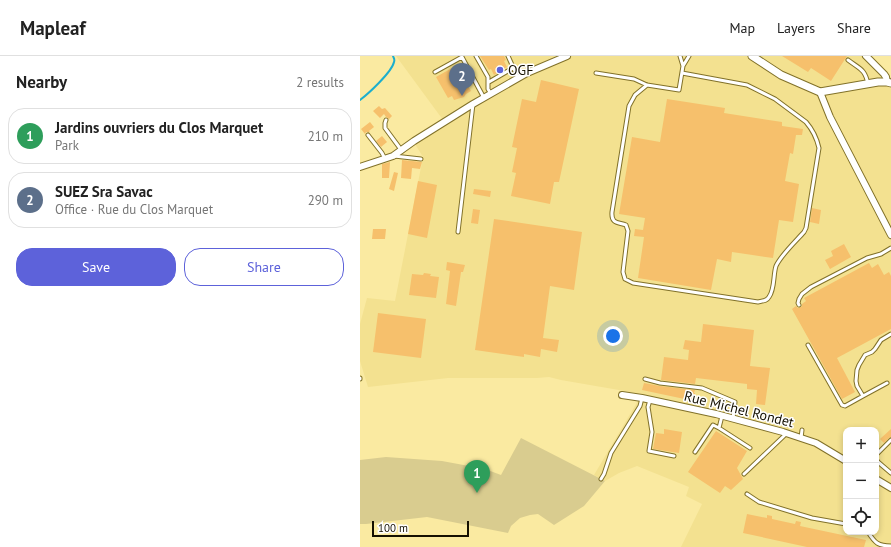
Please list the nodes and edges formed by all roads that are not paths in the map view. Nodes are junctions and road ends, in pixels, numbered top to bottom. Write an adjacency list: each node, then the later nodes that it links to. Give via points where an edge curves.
1 (476, 56): 15 (lane)
2 (508, 56): 10 (lane)
3 (567, 56): 14 (street)
4 (680, 56): 9 (lane)
5 (689, 56): 9 (lane)
6 (752, 56): 19 (street, via 781,75)
7 (866, 56): 16 (street, via 884,74)
8 (848, 60): 17 (lane, via 864,72)
9 (683, 66): 13 (lane)
10 (513, 68): 14 (lane); 15 (lane)
11 (435, 72): 21 (lane, via 462,57)
12 (596, 73): 18 (lane, via 634,79)
13 (682, 73): 18 (lane, via 679,90); 18 (lane, via 743,84 775,99 810,126 818,144 806,228 780,260 771,293 764,301 633,283 625,279 623,272 628,232 626,225 613,220 612,212 629,106 635,95)
14 (518, 78): 20 (street)
15 (489, 82): 20 (lane, via 488,89)
16 (889, 83): 17 (street)
17 (868, 84): 19 (street)
18 (647, 85)
19 (820, 92): 31 (street)
20 (491, 94): 21 (street)
21 (484, 98): 22 (street)
22 (473, 104): 25 (street); 30 (lane)
23 (386, 120): 25 (lane, via 385,128)
24 (368, 135): 27 (lane)
25 (402, 151): 26 (street)
26 (392, 156): 27 (street); 28 (lane)
27 (385, 159): 29 (street)
28 (421, 159)
29 (360, 167)
30 (458, 232)
31 (891, 234)
32 (891, 248): 33 (lane, via 811,287 802,294)
33 (799, 305)
34 (891, 334): 39 (lane, via 881,340 872,352 865,355 856,370 857,386)
35 (808, 345): 39 (lane, via 842,405 845,406)
36 (645, 380): 43 (lane, via 702,388 735,402)
37 (887, 383): 39 (lane)
38 (622, 395): 40 (street, Rue Michel Rondet)
39 (862, 396)
40 (642, 398): 41 (street, Rue Michel Rondet); 57 (lane, via 640,406 611,453)
41 (650, 400): 42 (street, Rue Michel Rondet); 52 (lane, via 648,408 652,432 649,451)
42 (722, 416): 43 (street, Rue Michel Rondet); 44 (lane)
43 (733, 418): 46 (street, Rue Michel Rondet)
44 (719, 428): 49 (lane); 50 (lane, via 713,425)
45 (802, 430): 47 (lane)
46 (787, 433): 47 (street, Rue Michel Rondet); 56 (lane)
47 (801, 438): 53 (street, Rue Michel Rondet, via 816,443)
48 (891, 440): 51 (lane)
49 (750, 448)
50 (695, 452)
51 (879, 452)
52 (674, 456)
53 (843, 459)
54 (879, 463): 55 (lane)
55 (891, 473)
56 (744, 474)
57 (601, 479)
58 (879, 481): 59 (street)
59 (891, 488)
60 (747, 494): 61 (lane, via 758,502 812,518)
61 (843, 523)
62 (870, 535): 64 (lane)
63 (891, 546): 64 (lane)
64 (883, 547)

